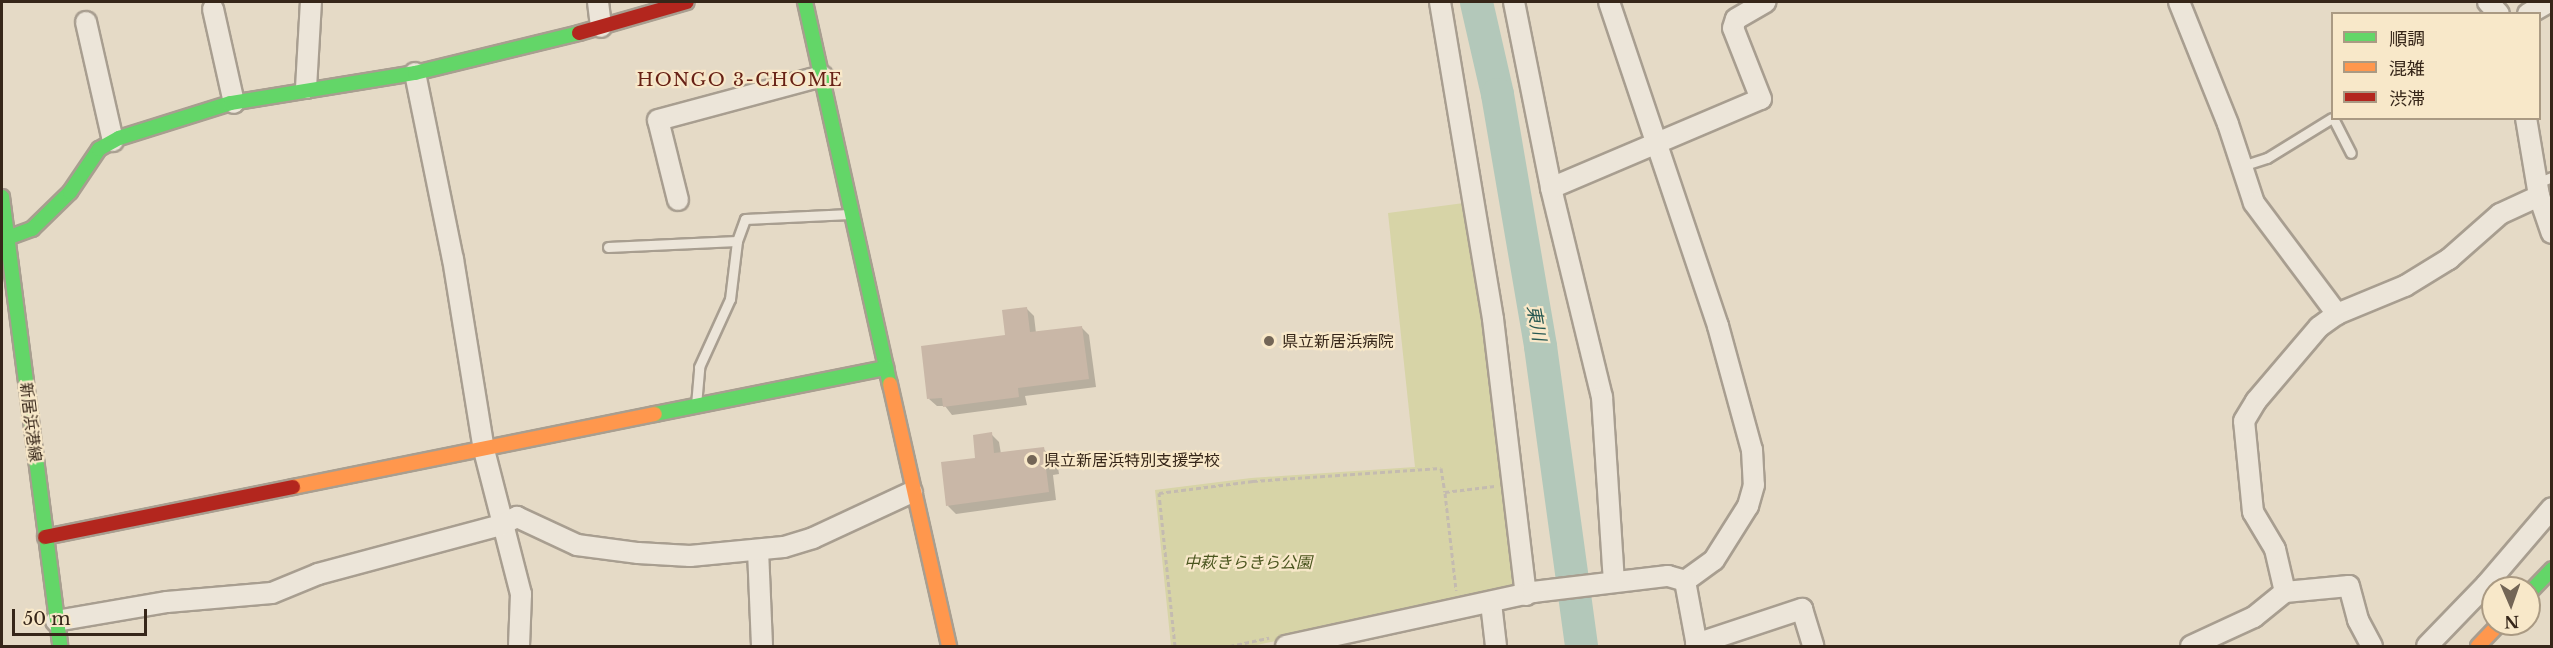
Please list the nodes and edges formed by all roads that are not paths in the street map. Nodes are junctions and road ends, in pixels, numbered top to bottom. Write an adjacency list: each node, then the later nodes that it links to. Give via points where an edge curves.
1 (311, 2): 17 (street)
2 (598, 2): 14 (street)
3 (687, 2): 14 (main road)
4 (805, 2): 16 (main road)
5 (1440, 2): 50 (street, via 1493,319 1512,484)
6 (1514, 2): 27 (street)
7 (1609, 2): 23 (street)
8 (1766, 2): 23 (street, via 1736,19 1733,28 1761,99)
9 (2179, 2): 25 (street)
10 (2549, 2): 12 (street)
11 (213, 9): 18 (street)
12 (2532, 12)
13 (86, 22): 22 (street)
14 (601, 27): 15 (main road)
15 (415, 73): 17 (main road); 39 (street, via 453,259)
16 (822, 76): 29 (street, via 658,120); 30 (main road)
17 (306, 88): 18 (main road)
18 (234, 103): 22 (main road)
19 (2331, 119): 25 (lane, via 2266,158)
20 (2334, 120): 24 (lane)
21 (2526, 120): 26 (street)
22 (113, 141): 32 (main road, via 99,149 70,192 32,230)
23 (1656, 144): 27 (street); 47 (street, via 1718,326 1752,450 1754,485 1748,506 1714,560)
24 (2351, 153)
25 (2242, 166): 36 (street, via 2254,203)
26 (2542, 185): 31 (street); 36 (street, via 2500,214 2449,259 2405,286)
27 (1551, 188): 48 (street, via 1602,397)
28 (2, 197): 32 (main road, 新居浜港線)
29 (678, 200)
30 (852, 214): 33 (lane, via 745,219); 37 (main road)
31 (2552, 233)
32 (7, 238): 35 (main road, 新居浜港線)
33 (737, 241): 34 (lane); 38 (lane, via 730,299 699,367)
34 (608, 247)
35 (6, 265): 43 (main road, 新居浜港線)
36 (2337, 314): 49 (street, via 2319,327 2256,400 2244,421 2253,512 2276,549)
37 (886, 368): 38 (main road); 40 (main road)
38 (696, 407): 39 (main road)
39 (484, 450): 42 (street); 43 (main road)
40 (912, 492): 44 (street, via 813,538); 59 (main road)
41 (2552, 508): 63 (street)
42 (501, 525): 44 (street, via 518,517 577,545 638,553 690,556); 52 (street, via 318,574 272,593 167,602); 57 (street, via 521,594)
43 (45, 537): 52 (main road, 新居浜港線)
44 (758, 550): 58 (street)
45 (2552, 569): 46 (main road)
46 (2541, 580)
47 (1685, 581): 48 (street, via 1668,576); 55 (street)
48 (1609, 582): 50 (street)
49 (2285, 592): 54 (street, via 2254,617); 62 (street, via 2349,586 2358,620)
50 (1530, 593): 51 (street)
51 (1491, 603): 53 (street); 60 (street)
52 (56, 621): 56 (main road, 新居浜港線)
53 (1281, 642)
54 (2203, 644)
55 (1697, 645): 61 (street, via 1802,609)
56 (60, 646)
57 (519, 646)
58 (762, 646)
59 (949, 646)
60 (1496, 646)
61 (1813, 646)
62 (2372, 646)
63 (2427, 646)

